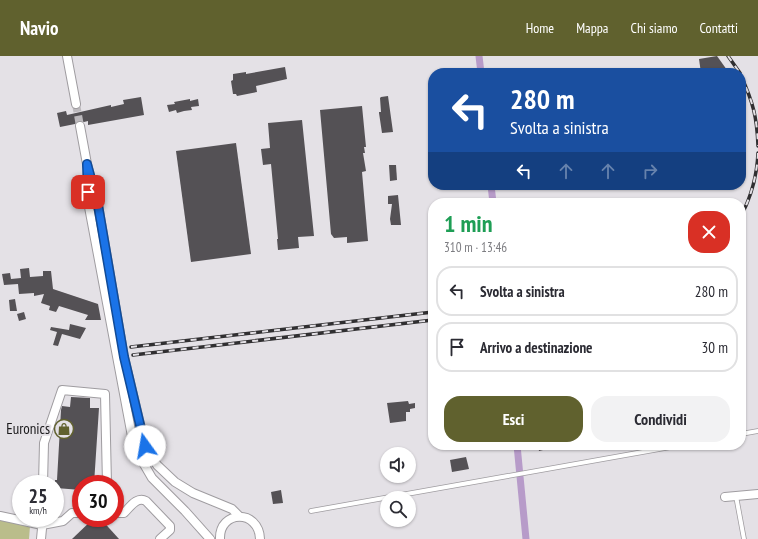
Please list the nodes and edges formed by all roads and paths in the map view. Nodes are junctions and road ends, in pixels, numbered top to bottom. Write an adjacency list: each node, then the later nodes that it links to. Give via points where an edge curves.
1 (67, 56): 2 (street)
2 (76, 104)
3 (80, 126): 4 (street)
4 (87, 164): 17 (street, via 98,205 124,357 145,446 157,465 175,482 193,493 232,509); 23 (street, via 89,206 134,447 152,478)
5 (758, 431): 6 (lane)
6 (746, 433)
7 (654, 450): 13 (lane)
8 (43, 475): 9 (street, via 44,443 62,390 105,394)
9 (107, 475)
10 (758, 494): 11 (street)
11 (736, 496): 12 (street); 26 (lane)
12 (725, 497)
13 (311, 511)
14 (72, 512): 19 (street)
15 (124, 513): 22 (street, via 138,500 146,501 170,526 170,530)
16 (0, 516): 18 (street)
17 (239, 516): 24 (street, via 230,518 223,524); 25 (street, via 248,518 256,524)
18 (12, 517)
19 (64, 520)
20 (42, 527): 21 (street)
21 (41, 539)
22 (160, 539)
23 (210, 539)
24 (220, 539)
25 (260, 539)
26 (744, 539)

